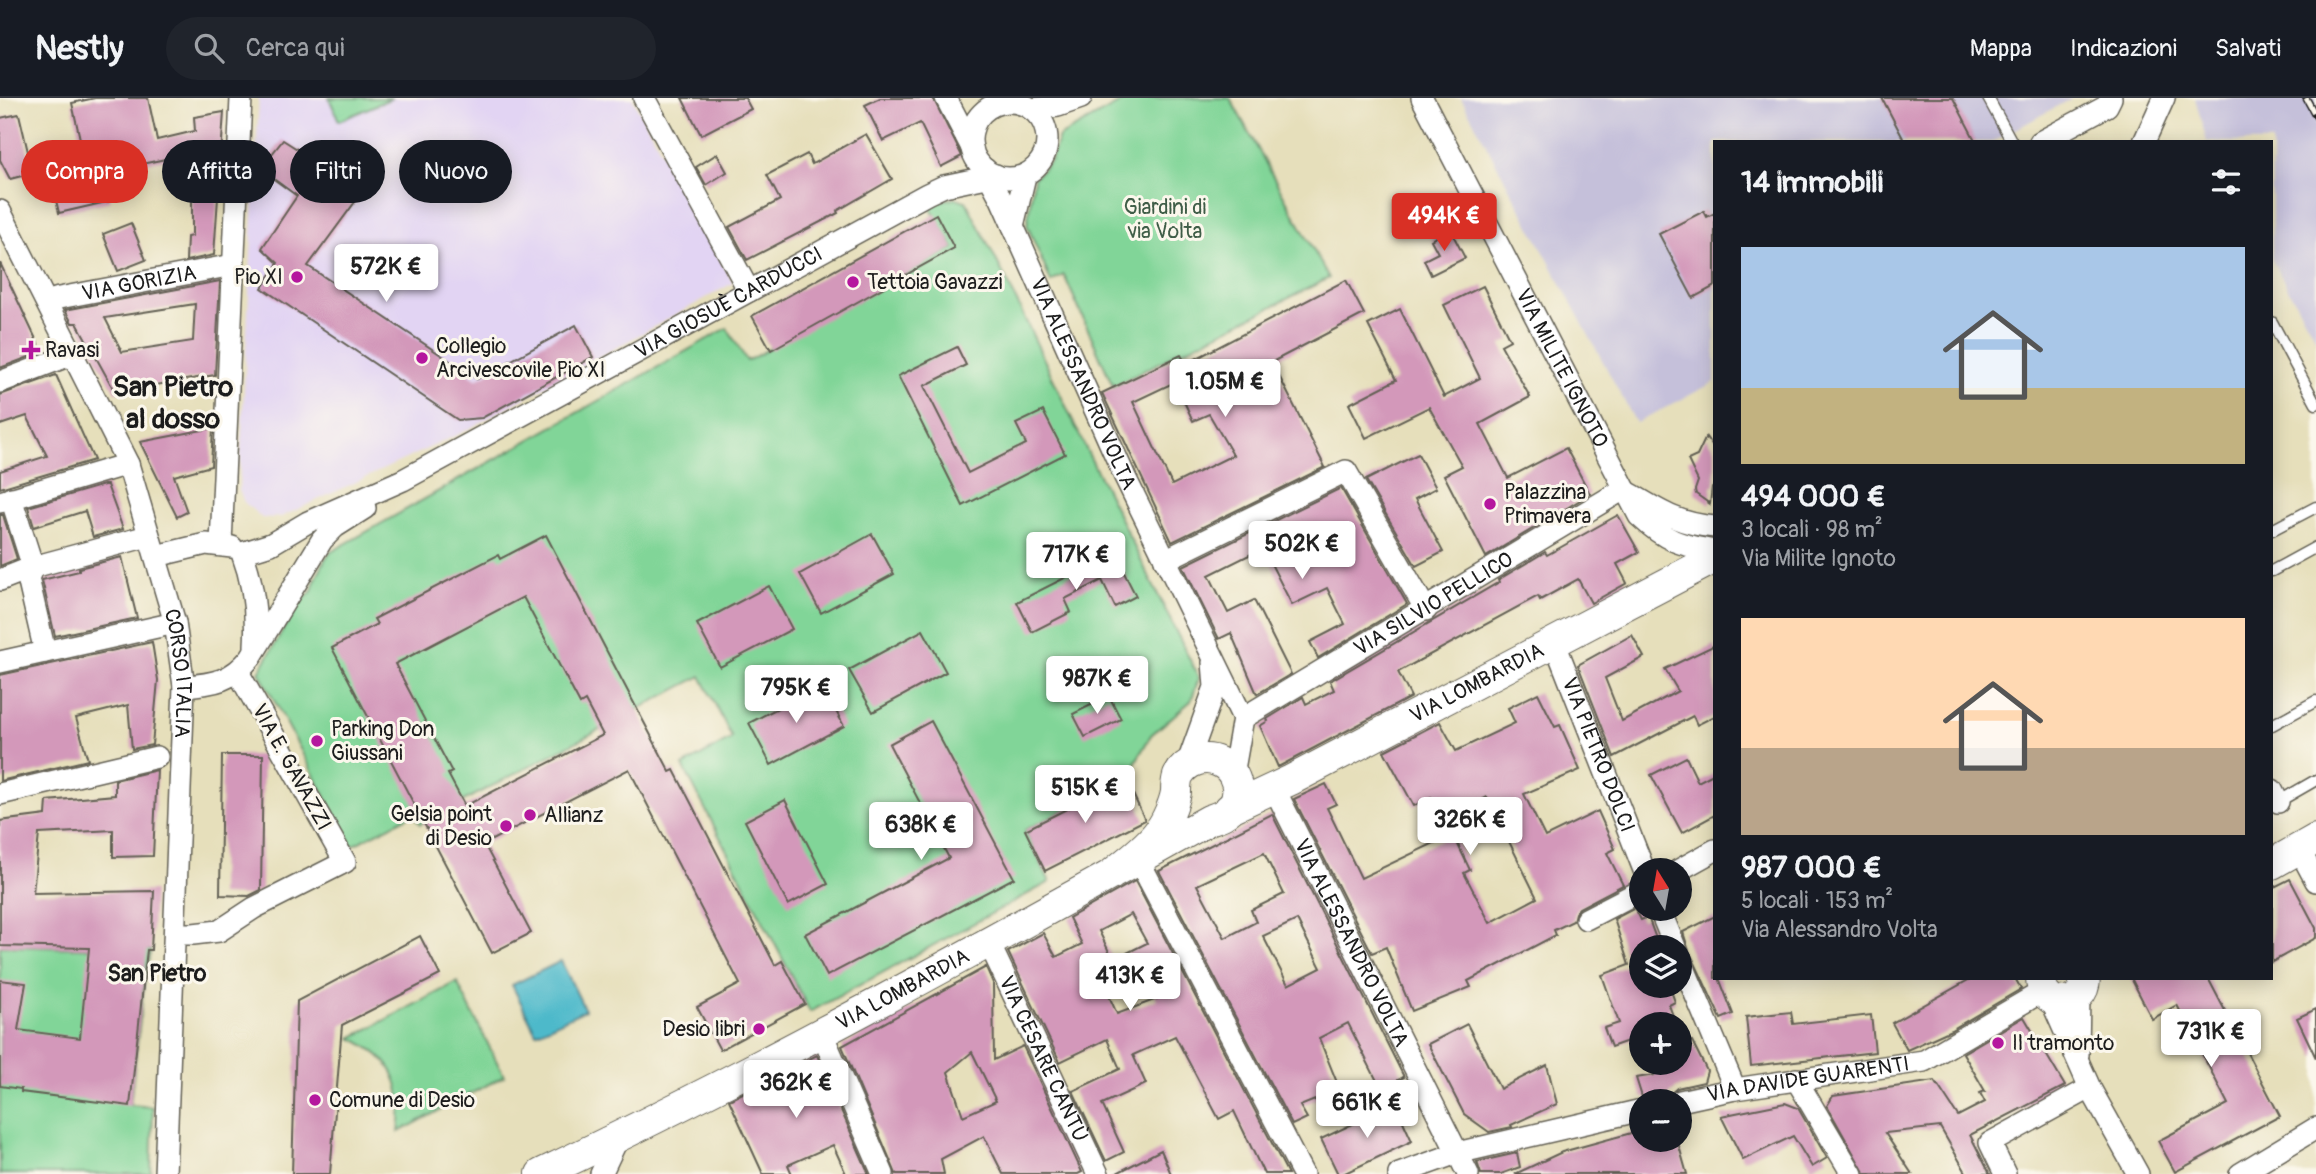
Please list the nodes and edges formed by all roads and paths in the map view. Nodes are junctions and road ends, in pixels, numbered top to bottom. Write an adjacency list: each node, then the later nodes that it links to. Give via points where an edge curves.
1 (241, 98): 20 (street)
2 (644, 98): 21 (street)
3 (946, 98): 16 (street, VIA ALESSANDRO VOLTA)
4 (958, 98): 10 (street)
5 (1084, 98): 11 (street); 12 (street)
6 (1422, 98): 29 (street, VIA MILITE IGNOTO)
7 (1988, 98): 13 (lane)
8 (2110, 98): 14 (street, via 2107,106)
9 (2164, 98): 15 (street)
10 (987, 109): 11 (street, via 1011,102); 16 (street, via 974,124)
11 (1031, 109): 12 (street)
12 (1045, 128): 17 (street, via 1045,153)
13 (2011, 140)
14 (2044, 140)
15 (2145, 140)
16 (983, 165): 17 (street, via 1004,177); 19 (street, VIA ALESSANDRO VOLTA); 21 (street, VIA GIOSUÈ CARDUCCI)
17 (1025, 176): 19 (street)
18 (3, 223): 22 (street, CORSO ITALIA)
19 (1013, 226): 40 (street, VIA ALESSANDRO VOLTA)
20 (233, 265): 22 (street, VIA GORIZIA); 34 (street)
21 (749, 292): 28 (street, VIA GIOSUÈ CARDUCCI)
22 (47, 302): 24 (street, CORSO ITALIA)
23 (2273, 324): 26 (lane)
24 (73, 354): 25 (street); 27 (street, CORSO ITALIA)
25 (0, 382)
26 (2316, 404)
27 (128, 464): 30 (street); 35 (street, CORSO ITALIA)
28 (402, 480): 38 (street, VIA GIOSUÈ CARDUCCI, via 308,522 271,544); 49 (street, VIA GIOSUÈ CARDUCCI, via 322,540)
29 (1624, 489): 32 (street, via 1664,514 1691,525); 37 (street, VIA MILITE IGNOTO, via 1639,516 1658,533 1682,546); 46 (street, VIA SILVIO PELLICO)
30 (6, 500): 41 (street)
31 (2316, 507): 33 (lane)
32 (1713, 527)
33 (2273, 529)
34 (221, 544): 35 (street); 38 (street)
35 (152, 546): 41 (street); 47 (street, CORSO ITALIA)
36 (2316, 547): 42 (lane)
37 (1713, 551)
38 (242, 553): 49 (street, via 256,621)
39 (1713, 559): 45 (street, VIA LOMBARDIA)
40 (1165, 560): 46 (street, via 1346,471); 51 (street, VIA ALESSANDRO VOLTA)
41 (33, 567): 43 (street); 50 (street, via 28,578)
42 (2273, 570)
43 (0, 580)
44 (1713, 581): 45 (street, VIA LOMBARDIA)
45 (1663, 583): 48 (street, VIA LOMBARDIA)
46 (1426, 610): 56 (street, VIA SILVIO PELLICO)
47 (175, 623): 50 (street); 54 (street, CORSO ITALIA)
48 (1554, 641): 62 (street, VIA LOMBARDIA); 69 (street, VIA PIETRO DOLCI)
49 (255, 648): 53 (street)
50 (45, 652): 52 (street)
51 (1213, 653): 56 (street, VIA ALESSANDRO VOLTA); 59 (street, VIA ALESSANDRO VOLTA, via 1215,687)
52 (0, 662)
53 (238, 672): 54 (street, via 221,681); 77 (street, VIA E. GAVAZZI, via 345,862 219,931)
54 (184, 687): 77 (street, CORSO ITALIA)
55 (2316, 701): 57 (lane)
56 (1243, 718): 60 (street)
57 (2273, 724)
58 (157, 757): 64 (street)
59 (1187, 765): 60 (street, via 1211,759 1222,762); 63 (street, VIA LOMBARDIA, via 1178,776)
60 (1234, 775): 62 (street); 66 (street, via 1237,796)
61 (2316, 780): 65 (lane)
62 (1283, 784): 66 (street, VIA LOMBARDIA); 89 (street, VIA ALESSANDRO VOLTA)
63 (1176, 793): 66 (street, via 1191,816); 73 (street, VIA LOMBARDIA, via 1160,830)
64 (0, 794)
65 (2273, 800)
66 (1219, 815): 70 (street, VIA LOMBARDIA)
67 (2307, 844): 72 (street); 74 (street)
68 (1713, 851): 71 (street)
69 (1639, 858)
70 (1139, 859): 73 (street, VIA LOMBARDIA); 95 (street)
71 (1692, 863)
72 (2273, 863)
73 (1111, 875): 78 (street, VIA LOMBARDIA)
74 (2316, 881)
75 (1629, 897): 76 (street)
76 (1586, 919)
77 (175, 934): 90 (street, CORSO ITALIA)
78 (989, 943): 81 (street, VIA LOMBARDIA); 94 (street, VIA CESARE CANTÙ)
79 (1692, 987): 84 (street)
80 (2060, 989): 82 (street, VIA DAVIDE GUARENTI, via 1924,1061); 83 (street, via 2077,1060)
81 (821, 1031): 88 (street, VIA LOMBARDIA); 93 (street)
82 (1796, 1079): 84 (street, VIA DAVIDE GUARENTI); 98 (street)
83 (2090, 1088): 99 (street, via 1990,1143); 100 (street)
84 (1734, 1089): 85 (street, VIA DAVIDE GUARENTI)
85 (1692, 1098)
86 (1629, 1113): 89 (street)
87 (2316, 1128): 101 (street)
88 (618, 1138): 91 (street, VIA LOMBARDIA); 92 (street)
89 (1457, 1153): 96 (street); 97 (street, VIA ALESSANDRO VOLTA)
90 (165, 1174)
91 (541, 1174)
92 (601, 1174)
93 (883, 1174)
94 (1098, 1174)
95 (1303, 1174)
96 (1399, 1174)
97 (1468, 1174)
98 (1852, 1174)
99 (2005, 1174)
100 (2138, 1174)
101 (2240, 1174)

